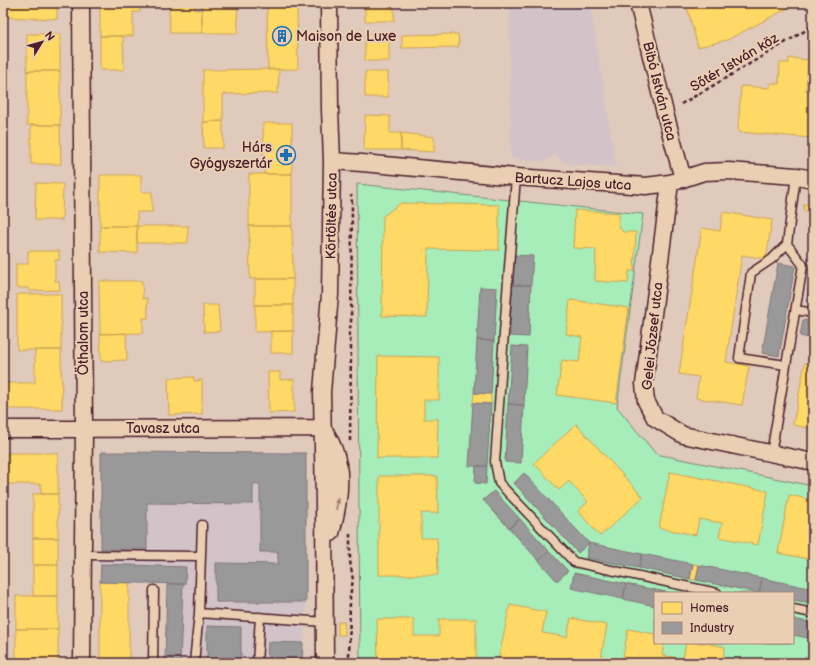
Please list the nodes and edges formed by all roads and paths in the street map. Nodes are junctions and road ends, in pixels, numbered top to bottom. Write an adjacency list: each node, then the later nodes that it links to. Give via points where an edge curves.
1 (81, 3): 16 (street, Öthalom utca)
2 (329, 3): 6 (street, Körtöltés utca)
3 (638, 3): 5 (street, Bibó István utca)
4 (813, 26): 5 (path, Sőtér István köz)
5 (665, 113): 11 (street, Bibó István utca)
6 (332, 161): 7 (street, Bartucz Lajos utca); 17 (street, Körtöltés utca, via 330,294 322,392)
7 (350, 162): 9 (street, Bartucz Lajos utca); 19 (path)
8 (796, 176): 10 (street, Bartucz Lajos utca); 11 (street, Bartucz Lajos utca, via 728,171 704,172); 12 (lane)
9 (516, 177): 11 (street, Bartucz Lajos utca, via 646,186); 27 (lane, via 496,462 499,483 574,562)
10 (813, 179)
11 (677, 181): 20 (street, Gelei József utca, via 644,384 646,401 655,418 683,435)
12 (787, 244): 13 (lane, via 803,265); 15 (lane, via 772,259 751,273 739,358)
13 (796, 310): 14 (lane); 15 (lane)
14 (813, 313)
15 (786, 365): 20 (lane)
16 (84, 428): 17 (street, Tavasz utca); 18 (street, Tavasz utca); 24 (street, Öthalom utca)
17 (323, 428): 32 (street, Körtöltés utca, via 335,452 339,473 333,527 324,556)
18 (3, 429)
19 (350, 443)
20 (771, 454): 21 (street, Gelei József utca)
21 (813, 462)
22 (202, 525): 25 (lane)
23 (350, 532): 38 (path, via 353,580 350,596)
24 (83, 555): 25 (lane); 33 (street, Öthalom utca)
25 (201, 556): 29 (lane)
26 (154, 590): 34 (lane)
27 (712, 592)
28 (794, 609): 30 (lane)
29 (199, 613): 31 (lane); 35 (lane)
30 (813, 613)
31 (260, 617): 32 (lane); 36 (lane)
32 (325, 622): 37 (street, Körtöltés utca)
33 (82, 663)
34 (152, 663)
35 (194, 663)
36 (257, 663)
37 (325, 663)
38 (349, 663)

